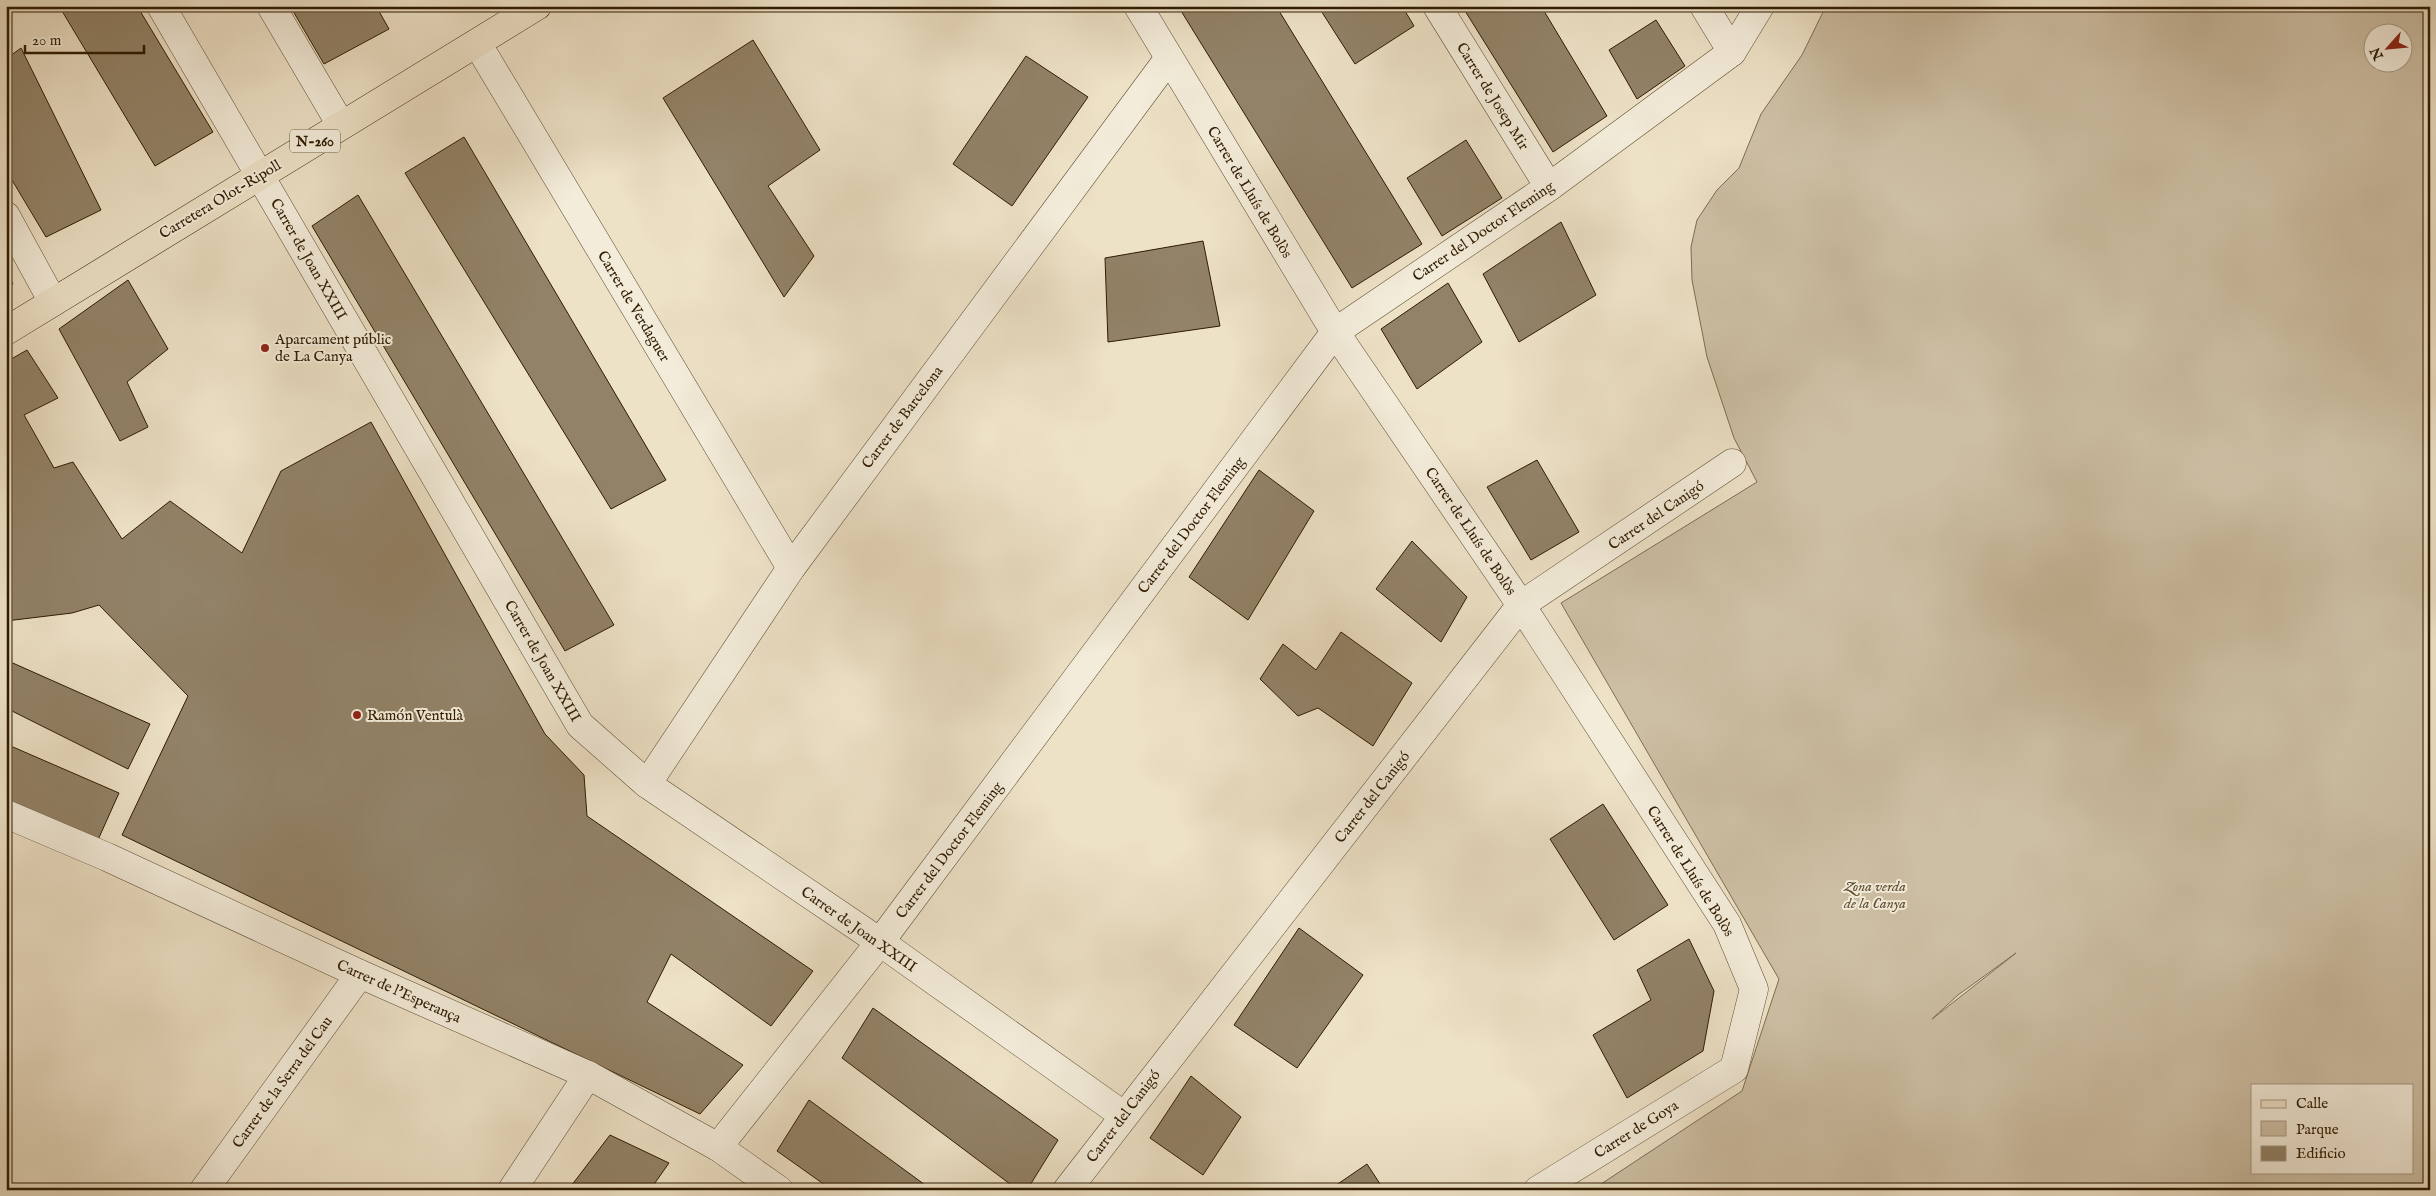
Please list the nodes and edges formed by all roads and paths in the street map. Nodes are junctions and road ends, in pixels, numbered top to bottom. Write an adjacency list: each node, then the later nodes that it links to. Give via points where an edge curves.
1 (161, 6): 12 (street, Carrer de Joan XXIII)
2 (271, 6): 11 (street)
3 (536, 6): 8 (main road, Carretera Olot-Ripoll / N-260)
4 (1138, 6): 10 (street, Carrer de Lluís de Bolòs)
5 (1437, 6): 13 (street, Carrer de Josep Mir)
6 (1704, 6): 9 (street)
7 (1760, 6): 9 (street, Carrer del Doctor Fleming)
8 (477, 43): 11 (main road, Carretera Olot-Ripoll / N-260); 19 (street, Carrer de Verdaguer)
9 (1732, 52): 13 (street, Carrer del Doctor Fleming)
10 (1169, 58): 17 (street, Carrer de Lluís de Bolòs); 19 (street, Carrer de Barcelona)
11 (341, 126): 12 (main road, Carretera Olot-Ripoll / N-260)
12 (260, 174): 15 (main road, Carretera Olot-Ripoll / N-260); 21 (street, Carrer de Joan XXIII, via 580,724)
13 (1549, 187): 17 (street, Carrer del Doctor Fleming)
14 (6, 216): 15 (street)
15 (53, 302): 16 (main road, Carretera Olot-Ripoll / N-260)
16 (6, 331)
17 (1335, 332): 20 (street, Carrer de Lluís de Bolòs); 23 (street, Carrer del Doctor Fleming)
18 (1732, 463): 20 (street, Carrer del Canigó)
19 (791, 568): 21 (street, Carrer de Barcelona)
20 (1521, 605): 25 (street, Carrer de Lluís de Bolòs, via 1727,924 1754,989); 27 (street, Carrer del Canigó)
21 (647, 784): 23 (street, Carrer de Joan XXIII)
22 (6, 814): 24 (street, Carrer de l'Esperança, via 107,856)
23 (880, 942): 27 (street, Carrer de Joan XXIII); 28 (street, Carrer del Doctor Fleming)
24 (360, 974): 26 (street, Carrer de l'Esperança); 29 (street, Carrer de la Serra del Cau)
25 (1734, 1069): 33 (street, Carrer de Goya)
26 (588, 1075): 28 (street, Carrer de l'Esperança); 30 (street)
27 (1124, 1115): 32 (street, Carrer del Canigó)
28 (718, 1147): 31 (street, Carrer de l'Esperança)
29 (204, 1190)
30 (512, 1190)
31 (779, 1190)
32 (1067, 1190)
33 (1538, 1190)

